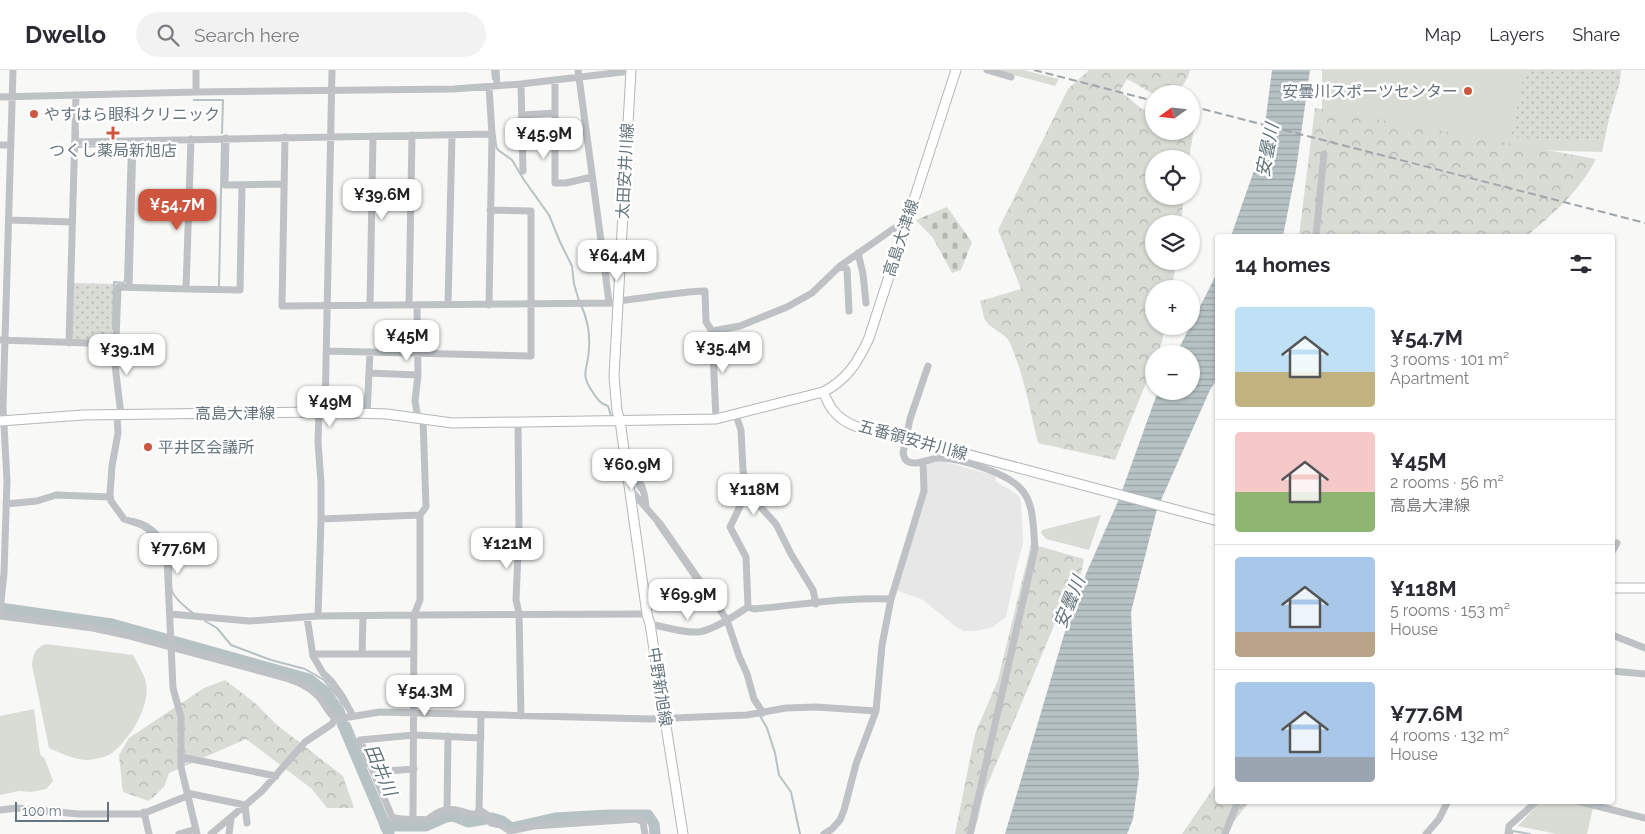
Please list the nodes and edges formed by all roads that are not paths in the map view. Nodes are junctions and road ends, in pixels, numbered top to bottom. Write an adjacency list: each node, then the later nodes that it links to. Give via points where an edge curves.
1 (13, 70): 17 (street)
2 (196, 70): 14 (street)
3 (332, 70): 13 (street)
4 (496, 70): 12 (street)
5 (956, 70): 40 (main road, 高島大津線)
6 (987, 70): 9 (street)
7 (631, 71): 8 (street); 44 (main road, 太田安井川線)
8 (579, 74): 10 (street); 34 (street)
9 (1011, 77)
10 (554, 80): 11 (street); 18 (street)
11 (521, 84): 12 (street); 19 (street)
12 (493, 86): 13 (street); 21 (street)
13 (332, 90): 14 (street); 23 (street)
14 (196, 92): 15 (street)
15 (76, 95): 17 (street); 29 (street)
16 (0, 97): 17 (street)
17 (12, 97): 31 (street)
18 (555, 113): 19 (street); 34 (street, via 555,183)
19 (522, 115): 33 (street)
20 (452, 134): 21 (street); 22 (street); 50 (street)
21 (492, 134): 37 (street)
22 (412, 135): 24 (street); 53 (street)
23 (331, 136): 24 (street); 25 (street); 55 (street)
24 (372, 136): 52 (street)
25 (285, 137): 26 (street); 35 (street)
26 (226, 138): 27 (street); 36 (street, via 225,185)
27 (191, 139): 28 (street); 47 (street)
28 (132, 141): 29 (street); 46 (street)
29 (75, 142): 39 (street)
30 (0, 145): 31 (street)
31 (11, 145): 38 (street)
32 (1324, 154): 41 (street)
33 (523, 171)
34 (592, 177): 43 (street)
35 (284, 184): 36 (street); 55 (street, via 282,306)
36 (242, 185): 47 (street, via 240,290)
37 (490, 210): 51 (street, via 531,211); 54 (street)
38 (9, 220): 39 (street); 58 (street)
39 (72, 222): 59 (street)
40 (906, 222): 42 (street); 67 (main road, 高島大津線, via 860,359 842,379)
41 (1316, 234)
42 (858, 253): 45 (street); 49 (street)
43 (604, 263): 44 (street); 48 (street)
44 (620, 263): 48 (main road, 太田安井川線)
45 (840, 266): 56 (street, via 846,269); 57 (street, via 812,293 787,307 740,326)
46 (129, 287): 47 (street); 60 (street, via 118,287)
47 (186, 289)
48 (615, 302): 51 (street); 57 (street, via 705,291 706,322); 75 (main road, 太田安井川線, via 614,376)
49 (866, 303)
50 (448, 304): 53 (street); 54 (street)
51 (532, 304): 54 (street); 63 (street, via 531,356)
52 (370, 305): 53 (street); 55 (street)
53 (413, 305): 63 (street)
54 (488, 305)
55 (328, 306): 61 (street)
56 (849, 310)
57 (712, 331): 73 (street)
58 (3, 340): 59 (street); 74 (street)
59 (69, 342): 60 (street)
60 (116, 344): 71 (street)
61 (327, 351): 62 (street); 68 (street)
62 (370, 352): 63 (street); 65 (street)
63 (418, 353): 66 (street)
64 (928, 366): 77 (street)
65 (369, 373): 66 (street); 69 (street)
66 (418, 375): 72 (street, via 415,401)
67 (823, 392): 70 (main road); 77 (main road, 五番領安井川線, via 832,410 845,421)
68 (322, 412): 69 (main road, 高島大津線); 71 (main road, 高島大津線); 86 (street, via 318,442)
69 (367, 414): 72 (main road, 高島大津線)
70 (736, 414): 73 (main road); 81 (street, via 741,430)
71 (119, 415): 74 (main road, 高島大津線); 82 (street)
72 (421, 418): 76 (main road, 高島大津線, via 452,423); 85 (street, via 426,507)
73 (716, 419): 75 (main road)
74 (2, 420): 83 (street)
75 (620, 421): 76 (main road, 高島大津線); 79 (main road, 中野新旭線)
76 (518, 422): 96 (street, via 516,600)
77 (906, 438): 78 (street, via 904,458 908,462); 87 (main road, 五番領安井川線)
78 (923, 462): 92 (street, via 924,491); 151 (street, via 937,458 952,459 989,470 1022,489 1032,512 1035,548)
79 (626, 467): 80 (main road, 中野新旭線); 84 (street, via 632,470 643,488)
80 (629, 488): 84 (street); 99 (main road, 中野新旭線)
81 (747, 492): 93 (street, via 776,524 813,590); 94 (street, via 730,527 746,557)
82 (110, 497): 83 (street, via 56,495 37,501); 97 (street, via 120,516 148,529 164,548)
83 (6, 504): 95 (street)
84 (646, 508): 104 (street)
85 (420, 515): 86 (street); 98 (street, via 420,600)
86 (321, 519): 101 (street)
87 (1215, 520)
88 (1617, 544): 89 (street)
89 (1615, 547)
90 (1615, 588): 91 (main road)
91 (1645, 588)
92 (891, 599): 93 (street, via 849,599); 114 (street, via 882,645)
93 (816, 604): 94 (street)
94 (748, 607): 104 (street)
95 (0, 608)
96 (519, 613): 98 (street); 99 (street); 119 (street)
97 (170, 614): 103 (street, via 249,621); 107 (street)
98 (414, 614): 102 (street); 111 (street)
99 (647, 614): 105 (main road, 中野新旭線)
100 (0, 616): 107 (street)
101 (318, 616): 102 (street); 103 (street)
102 (362, 616): 110 (street)
103 (307, 617): 109 (street)
104 (727, 620): 105 (street, via 700,632); 115 (street, via 754,698)
105 (650, 624): 121 (main road, 中野新旭線)
106 (1615, 636): 108 (street)
107 (170, 642): 120 (street, via 302,684 318,695); 125 (street, via 173,688 181,717)
108 (1645, 648)
109 (313, 654): 110 (street); 117 (street, via 322,673 332,682)
110 (362, 654): 111 (street)
111 (414, 654): 116 (street)
112 (1615, 671): 113 (street)
113 (1645, 674)
114 (876, 711): 115 (street, via 816,707); 150 (street, via 840,820)
115 (763, 713): 121 (street)
116 (414, 714): 117 (street, via 380,712); 118 (street); 122 (street)
117 (353, 716): 120 (street)
118 (481, 716): 119 (street); 124 (street)
119 (522, 716): 121 (street)
120 (335, 718): 128 (street, via 332,724 305,742)
121 (664, 718): 149 (main road, 中野新旭線)
122 (414, 735): 123 (street); 126 (street); 127 (street, via 360,740)
123 (448, 736): 124 (street); 135 (street)
124 (481, 738): 136 (street)
125 (181, 757): 128 (street); 129 (street)
126 (414, 769): 127 (street); 141 (street)
127 (374, 772): 141 (street, via 392,817)
128 (276, 776): 134 (street)
129 (187, 794): 134 (street); 138 (street); 143 (street)
130 (1237, 804): 152 (street)
131 (1446, 804): 153 (street)
132 (1534, 804): 154 (street, via 1509,826)
133 (1589, 804): 139 (street)
134 (246, 805): 140 (street); 142 (street)
135 (446, 808): 136 (street, via 472,815); 141 (street, via 427,820)
136 (479, 809): 148 (street, via 489,816 491,823 510,830 637,819 643,822)
137 (0, 810): 138 (street, via 17,808 78,814)
138 (144, 812): 144 (street)
139 (1645, 818)
140 (231, 819): 146 (street); 147 (street)
141 (413, 819)
142 (247, 823)
143 (196, 832): 145 (street)
144 (149, 834)
145 (179, 834)
146 (211, 834)
147 (229, 834)
148 (645, 834)
149 (683, 834)
150 (824, 834)
151 (970, 834)
152 (1225, 834)
153 (1426, 834)
154 (1508, 834)

